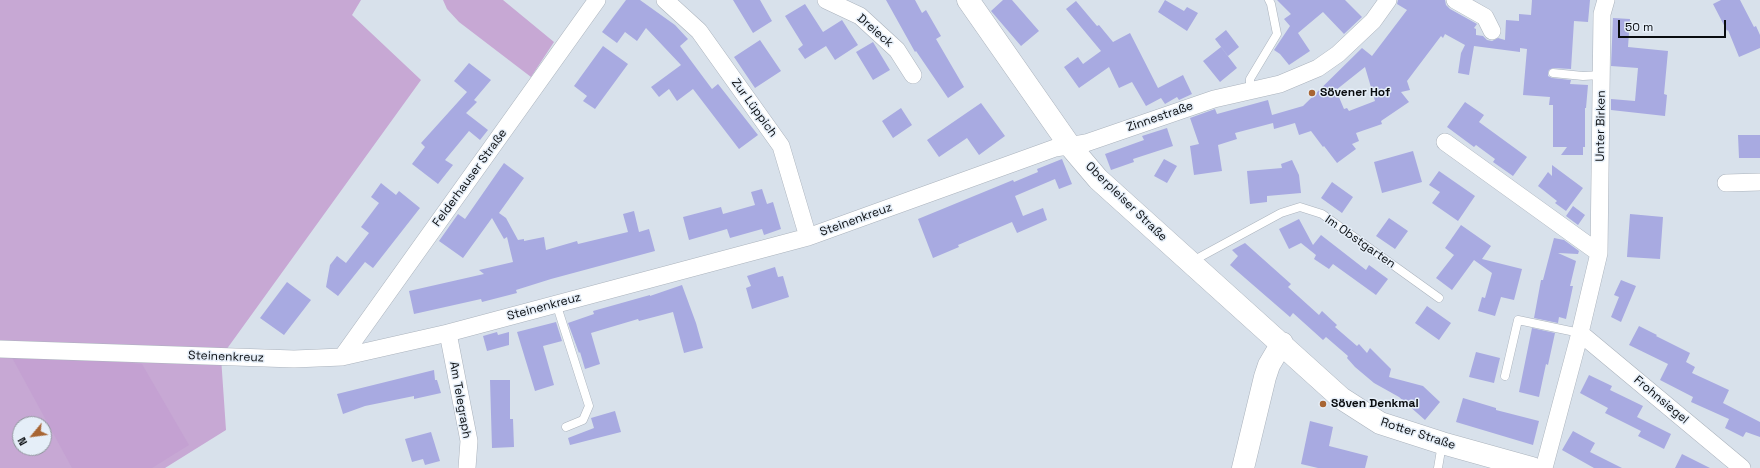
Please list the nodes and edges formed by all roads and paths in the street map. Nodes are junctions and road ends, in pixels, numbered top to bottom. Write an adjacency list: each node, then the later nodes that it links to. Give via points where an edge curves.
1 (597, 0): 27 (street, Felderhauser Straße)
2 (665, 0): 18 (street, Zur Lüppich, via 699,30 781,146)
3 (826, 0): 11 (street, Dreieck, via 860,16 897,50)
4 (968, 0): 15 (main road, Oberpleiser Straße)
5 (1269, 0): 13 (lane, via 1277,34 1250,79)
6 (1388, 0): 13 (street, Zinnestraße, via 1373,21 1338,54 1318,68 1280,84)
7 (1455, 0): 9 (street, via 1485,17)
8 (1606, 0): 12 (street, Unter Birken, via 1602,14)
9 (1492, 30)
10 (1553, 73): 12 (lane)
11 (913, 75)
12 (1601, 75): 19 (street, Unter Birken)
13 (1250, 90): 15 (street, Zinnestraße, via 1214,99 1086,143)
14 (1445, 142): 19 (street)
15 (1070, 146): 18 (street, Steinenkreuz, via 1055,148); 20 (main road, Oberpleiser Straße, via 1098,179)
16 (1760, 182): 17 (street)
17 (1726, 183)
18 (808, 237): 22 (street, Steinenkreuz)
19 (1599, 253): 24 (street, Unter Birken)
20 (1193, 264): 21 (lane, Im Obstgarten, via 1200,257 1280,213 1300,207 1322,214); 25 (main road, Oberpleiser Straße)
21 (1439, 298)
22 (556, 303): 23 (street, Steinenkreuz); 29 (lane, via 589,406 583,420)
23 (448, 333): 27 (street, Steinenkreuz); 31 (street, Am Telegraph, via 469,441)
24 (1580, 333): 28 (lane, via 1518,320); 35 (street, Unter Birken); 36 (street, Frohnsiegel)
25 (1282, 343): 30 (main road, Rotter Straße, via 1341,398 1360,411 1380,423); 32 (main road, via 1265,377)
26 (0, 349): 27 (street, Steinenkreuz, via 226,358)
27 (342, 357)
28 (1505, 376)
29 (566, 427)
30 (1442, 443): 33 (lane); 34 (main road, Rotter Straße)
31 (467, 468)
32 (1243, 468)
33 (1438, 468)
34 (1532, 468)
35 (1544, 468)
36 (1742, 468)

